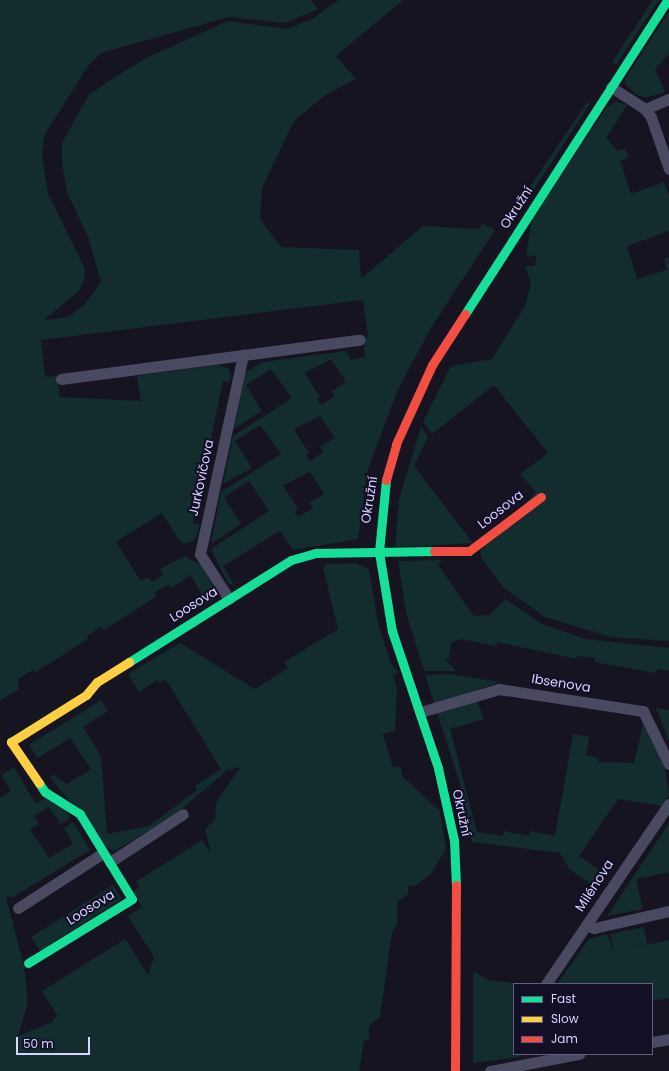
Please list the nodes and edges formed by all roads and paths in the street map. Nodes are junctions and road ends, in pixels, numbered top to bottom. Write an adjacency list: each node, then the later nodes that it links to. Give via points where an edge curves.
1 (667, 0): 2 (street, Okružní)
2 (611, 87): 4 (street); 10 (street, Okružní, via 455,327 413,402 389,463 378,526)
3 (669, 99): 4 (street)
4 (645, 108): 5 (street)
5 (669, 169)
6 (359, 340): 7 (street)
7 (243, 355): 8 (street); 11 (street, Jurkovičova, via 200,554)
8 (61, 379)
9 (540, 497): 10 (street, Loosova, via 469,551)
10 (379, 552): 11 (street, Loosova, via 316,553 291,560); 12 (street, Okružní, via 392,631)
11 (229, 599): 16 (street, Loosova, via 97,682 86,695 11,742 45,792 80,814)
12 (420, 712): 13 (street, Ibsenova, via 499,689 642,711); 26 (street, Okružní, via 438,768 454,840 457,900)
13 (669, 764)
14 (669, 804): 19 (street, Milénova)
15 (183, 814): 16 (street)
16 (106, 857): 17 (street); 20 (street, Loosova, via 132,899)
17 (18, 908)
18 (669, 911): 19 (street, via 594,928)
19 (586, 925): 21 (street, Milénova)
20 (28, 964)
21 (547, 983)
22 (669, 1039): 23 (street)
23 (653, 1042)
24 (568, 1055): 25 (street)
25 (536, 1058): 27 (street)
26 (454, 1071)
27 (490, 1071)

